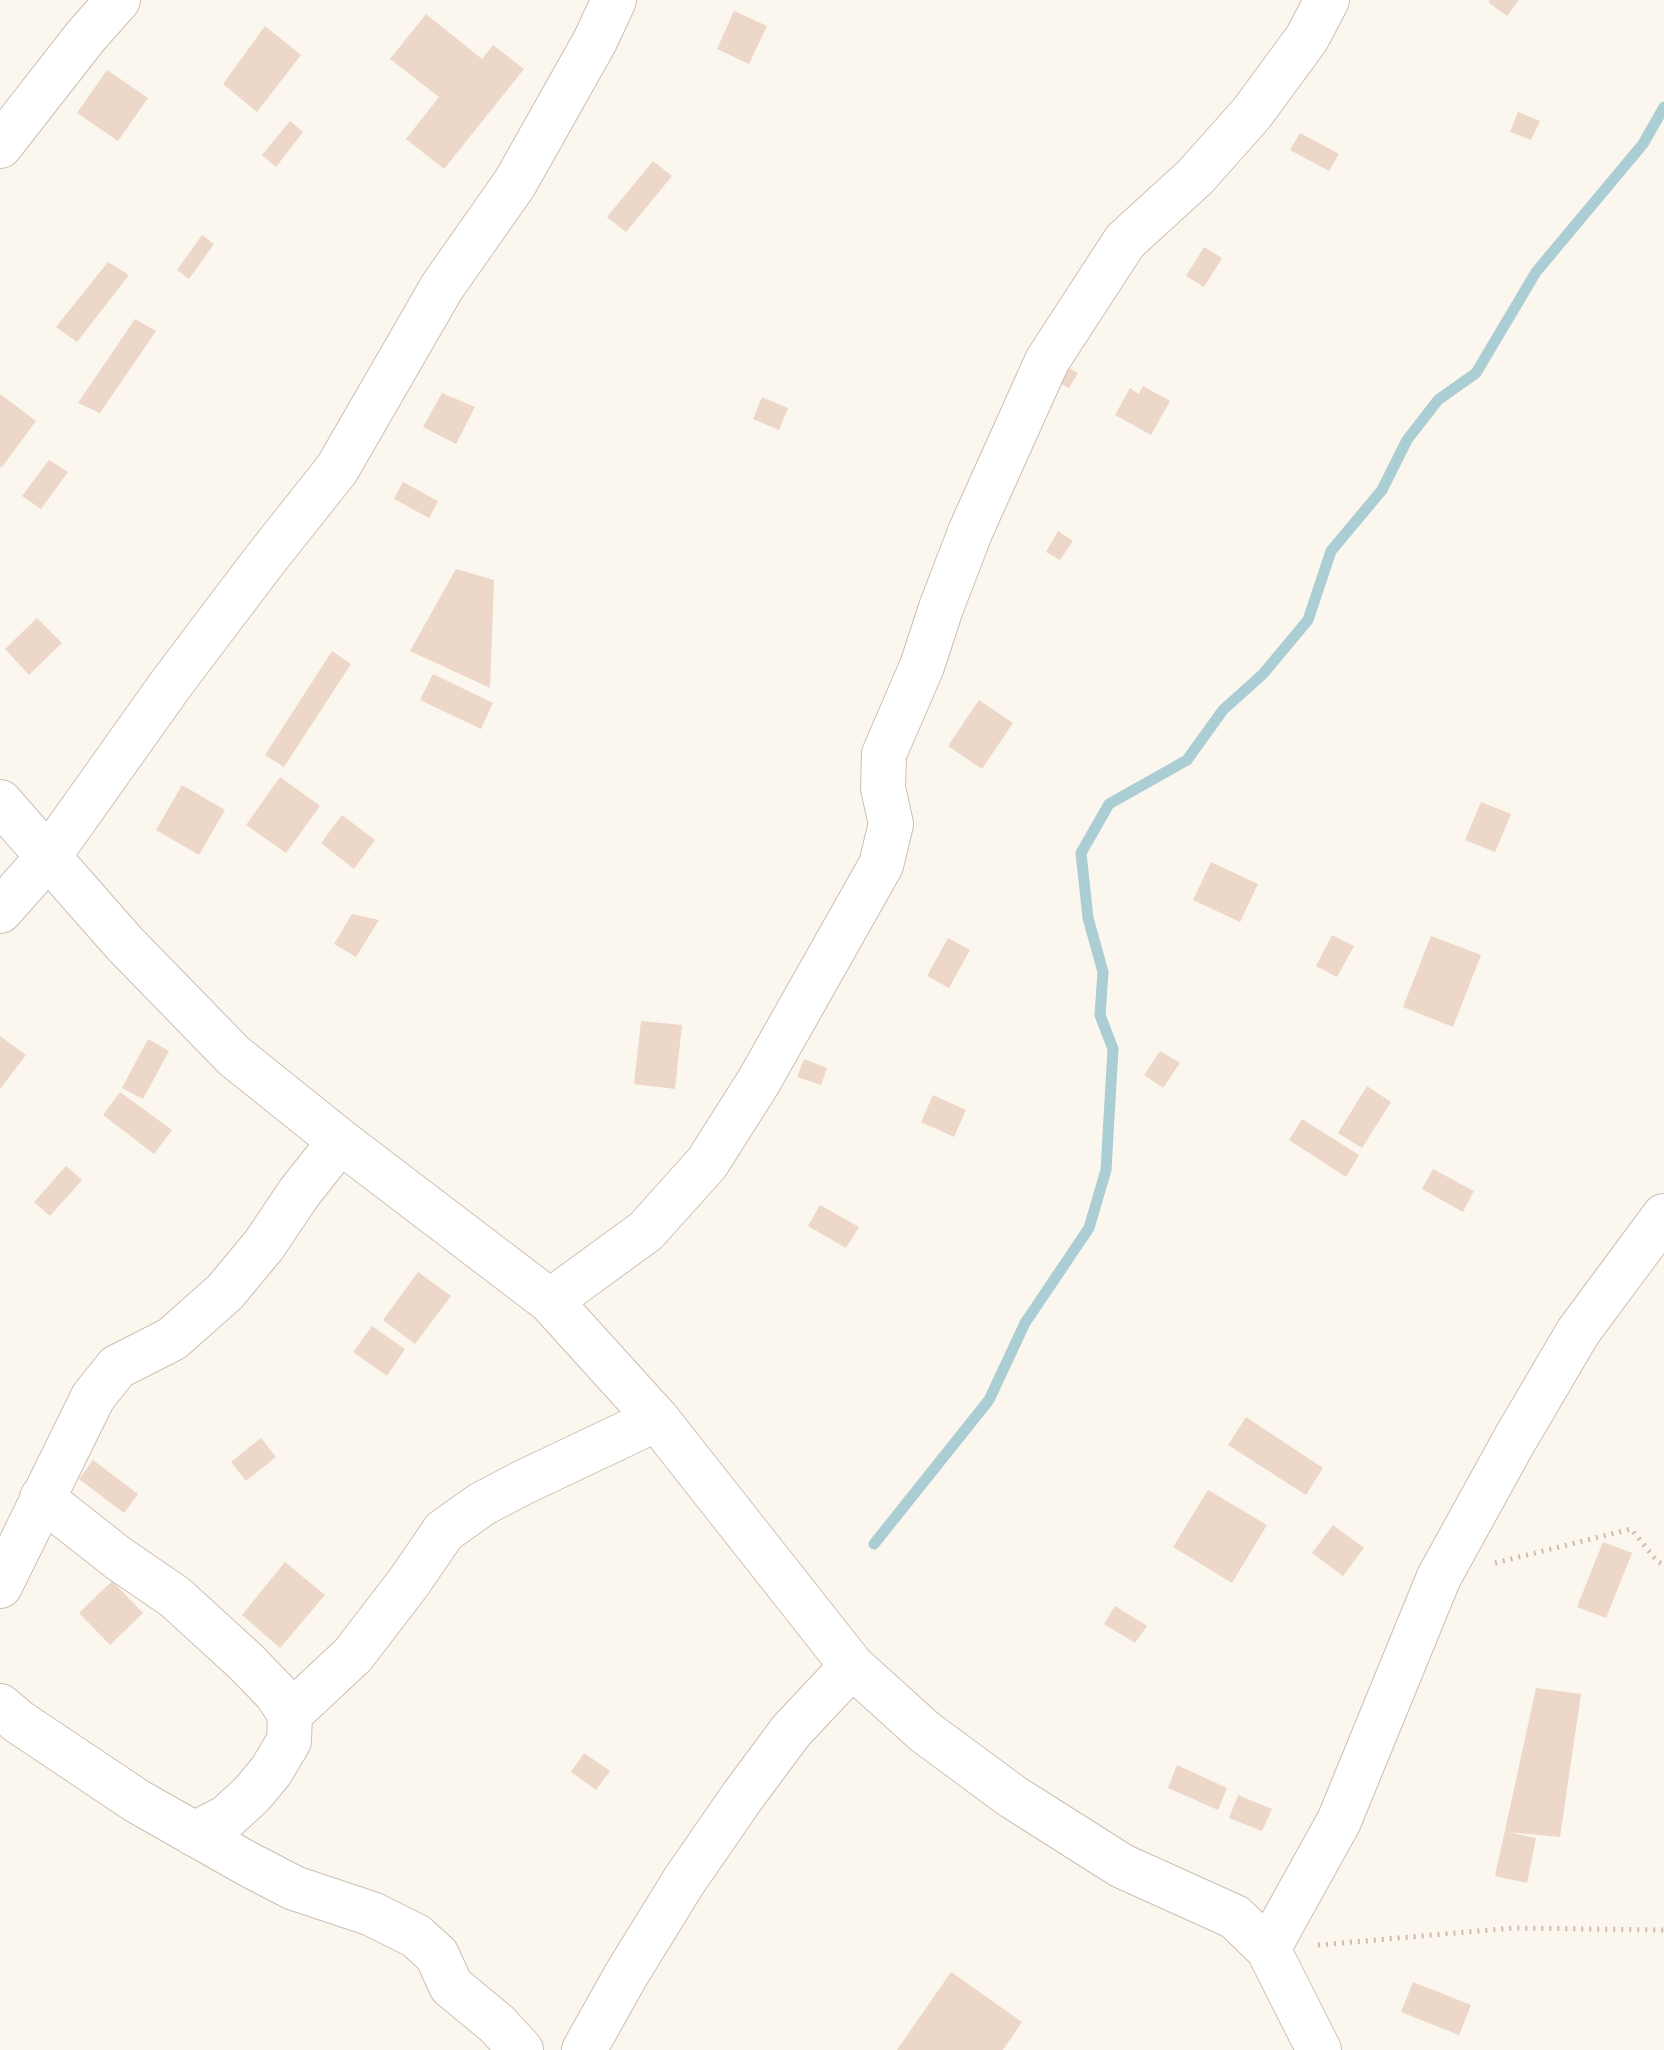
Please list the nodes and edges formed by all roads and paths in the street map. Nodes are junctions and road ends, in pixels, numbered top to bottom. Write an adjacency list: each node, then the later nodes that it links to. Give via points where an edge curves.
1 (118, 0): 4 (street)
2 (614, 0): 7 (street, via 515,183 442,287 337,469 171,684)
3 (1327, 0): 11 (street, via 1307,38 1252,113 1195,177 1125,241 1047,361 971,530 884,754 883,788 891,824 881,865 759,1081 707,1163 646,1231)
4 (83, 18): 5 (street)
5 (0, 146)
6 (0, 802): 7 (street)
7 (48, 857): 8 (street); 9 (street, via 234,1056)
8 (0, 911)
9 (340, 1141): 11 (street); 13 (street, via 225,1292 172,1339 117,1367 93,1397)
10 (1664, 1216): 15 (street, via 1578,1332)
11 (550, 1301): 12 (street)
12 (657, 1419): 17 (street); 19 (street, via 482,1504 444,1531 353,1655)
13 (42, 1498): 16 (street); 19 (street, via 175,1597 246,1662)
14 (1664, 1565): 15 (path, via 1631,1529)
15 (1439, 1577): 22 (street, via 1339,1821)
16 (0, 1586)
17 (852, 1666): 22 (street, via 925,1732 1013,1797 1122,1866 1235,1917); 24 (street, via 791,1731 733,1809)
18 (0, 1706): 20 (street)
19 (290, 1714): 20 (street, via 289,1741 271,1771 227,1817)
20 (194, 1834): 23 (street, via 294,1888 372,1914 416,1936 437,1955 451,1986)
21 (1664, 1930): 22 (path, via 1513,1928)
22 (1268, 1949): 25 (street)
23 (521, 2050)
24 (584, 2050)
25 (1319, 2050)

